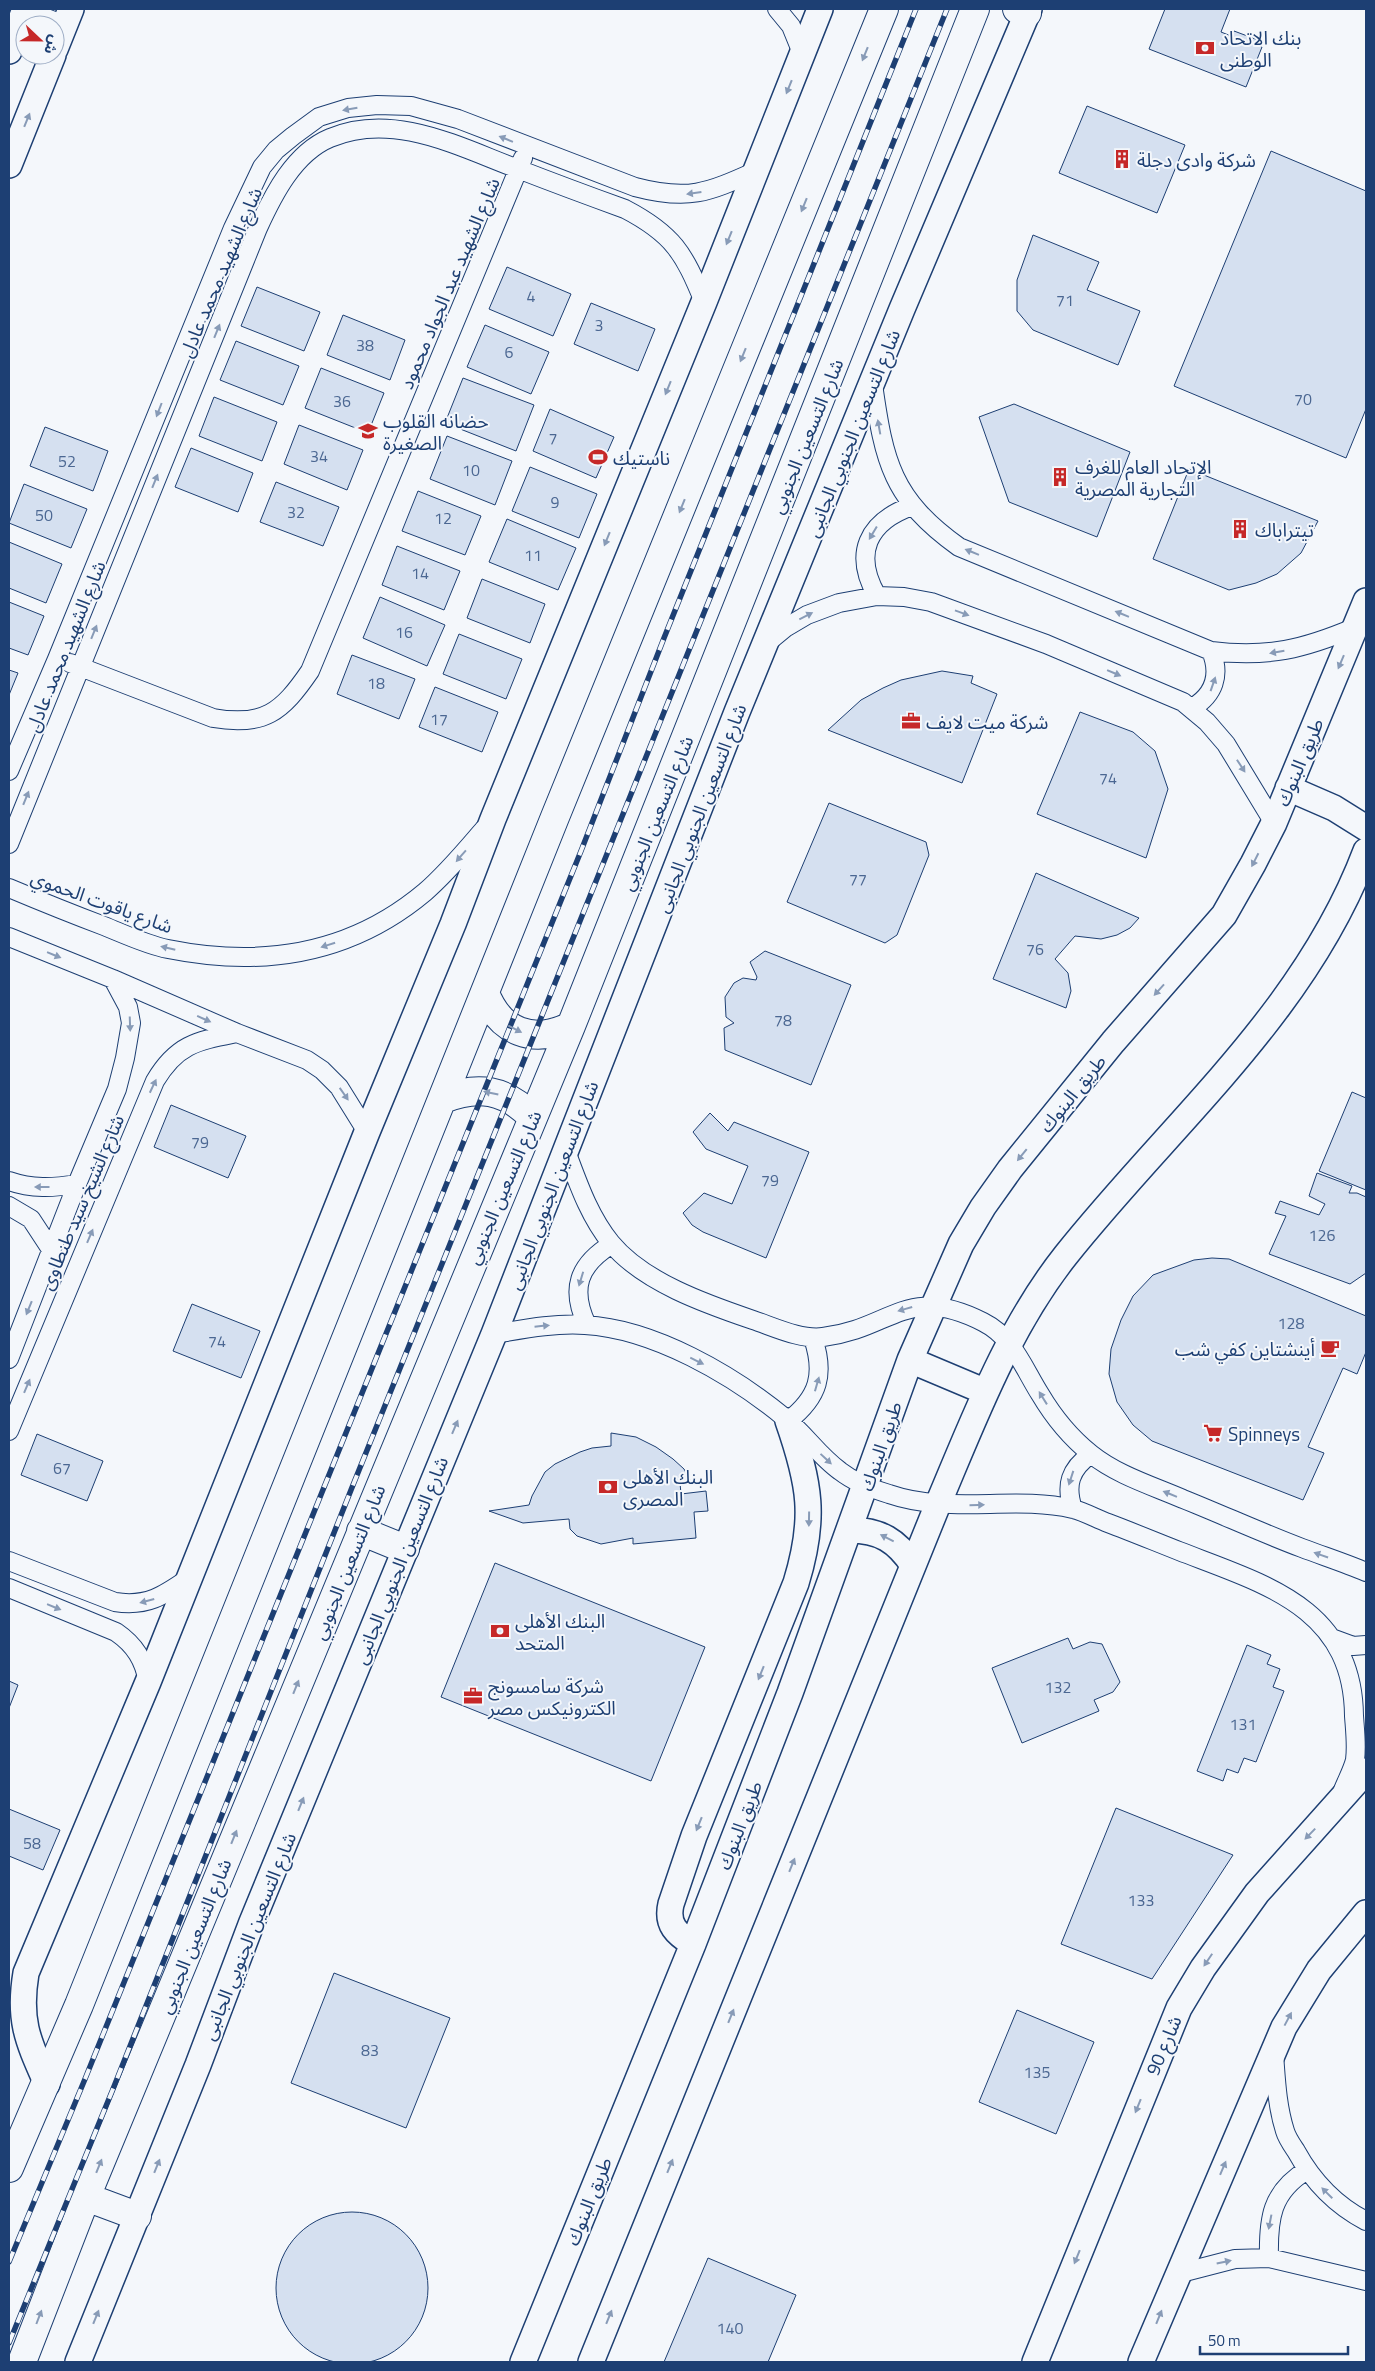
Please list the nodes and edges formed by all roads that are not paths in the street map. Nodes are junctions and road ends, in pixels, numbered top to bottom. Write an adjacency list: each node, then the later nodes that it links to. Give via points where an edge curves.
1 (24, 9): 7 (street); 8 (street)
2 (777, 9): 9 (street, via 791,26)
3 (820, 9): 9 (street)
4 (884, 9): 38 (highway, one-way to 38)
5 (975, 9): 39 (highway, شارع التسعين الجنوبي)
6 (1024, 10): 17 (street, شارع التسعين الجنوبي الجانبى)
7 (68, 17)
8 (9, 51)
9 (802, 53): 14 (street, one-way to 14)
10 (49, 65): 12 (street, one-way to 10)
11 (528, 147): 13 (street, شارع الشهيد عبد الجواد محمود); 14 (street, شارع الشهيد محمد عادل, one-way to 11, via 708,191 663,194 635,187); 16 (street, شارع الشهيد محمد عادل, one-way to 16, via 458,119 411,106 348,108 319,117 276,150 262,167)
12 (9, 165)
13 (519, 170): 15 (street, شارع الشهيد محمد عادل, via 625,209 650,222 681,252); 18 (street, شارع الشهيد محمد عادل, one-way to 13, via 268,207 304,155 318,145 329,138 370,128 401,130 440,139); 26 (street, شارع الشهيد عبد الجواد محمود, via 310,672 296,692 281,707 258,718 238,722 213,718)
14 (756, 171): 15 (street, one-way to 15)
15 (704, 302): 30 (street, one-way to 30)
16 (170, 380): 18 (street); 25 (street, شارع الشهيد محمد عادل, one-way to 25)
17 (873, 384): 19 (street, one-way to 17, via 894,477 882,445); 23 (street, شارع التسعين الجنوبي الجانبى)
18 (193, 388): 26 (street, شارع الشهيد محمد عادل, one-way to 18)
19 (912, 506): 20 (street, one-way to 20, via 894,513 878,525 868,541 867,579); 24 (street, one-way to 19, via 959,547 932,528)
20 (877, 596): 23 (street, one-way to 20, via 807,615 839,603); 27 (street, one-way to 27, via 931,602 1046,644)
21 (1366, 601): 22 (street, طريق البنوك)
22 (1356, 627): 24 (street, one-way to 24, via 1300,648 1267,654); 29 (street, طريق البنوك, one-way to 29)
23 (766, 644): 44 (street, شارع التسعين الجنوبي الجانبى)
24 (1211, 651): 27 (street, one-way to 24, via 1207,697 1216,679 1216,664)
25 (57, 659): 26 (street, شارع الشهيد عبد الجواد محمود); 28 (street, شارع الشهيد محمد عادل)
26 (80, 667): 33 (street, شارع الشهيد محمد عادل, one-way to 26)
27 (1192, 708): 31 (street, one-way to 31, via 1226,744)
28 (9, 771)
29 (1288, 788): 31 (street, طريق البنوك); 32 (street, via 1334,808)
30 (493, 819): 35 (street, شارع ياقوت الحموي, one-way to 35, via 448,870 406,906 353,936 300,953 228,957 167,949); 43 (street)
31 (1274, 823): 50 (street, طريق البنوك, one-way to 50, via 1224,915 1113,1042 996,1187 961,1244)
32 (1366, 828)
33 (9, 844)
34 (1366, 851): 54 (street, via 1321,944 1288,996 1207,1095 1065,1256)
35 (9, 888)
36 (9, 937): 37 (street, one-way to 37)
37 (113, 979): 40 (street, one-way to 40); 46 (street, شارع الشيخ سيد طنطاوى, one-way to 46, via 128,1007 130,1039 116,1089)
38 (485, 992): 39 (highway, one-way to 39, via 496,1014 514,1029 537,1036); 41 (highway)
39 (571, 1026): 42 (highway, شارع التسعين الجنوبي)
40 (237, 1033): 43 (street, one-way to 43, via 300,1057 322,1070 339,1087); 59 (street, شارع الشيخ سيد طنطاوى, one-way to 40, via 164,1065 186,1046)
41 (443, 1099): 42 (highway, one-way to 41, via 511,1099 484,1091 470,1091); 82 (highway)
42 (532, 1117): 65 (highway, شارع التسعين الجنوبي)
43 (367, 1132): 70 (street)
44 (566, 1151): 48 (street, via 590,1211); 52 (street, شارع التسعين الجنوبي الجانبى)
45 (9, 1181): 46 (street, one-way to 45, via 39,1187)
46 (77, 1184): 49 (street, شارع الشيخ سيد طنطاوى)
47 (9, 1206): 49 (street, via 31,1219)
48 (612, 1244): 51 (street, one-way to 51, via 595,1254 584,1269 578,1288 579,1308); 53 (street, via 653,1278 733,1313)
49 (52, 1251): 55 (street, شارع الشيخ سيد طنطاوى, one-way to 55)
50 (933, 1306): 53 (street, one-way to 53, via 915,1306 844,1333); 54 (street, via 960,1312 986,1324); 56 (street, طريق البنوك)
51 (587, 1325): 52 (street, one-way to 51, via 552,1325); 58 (street, one-way to 58, via 629,1333 693,1359 762,1400)
52 (494, 1334): 66 (street, شارع التسعين الجنوبي الجانبى, one-way to 52)
53 (813, 1338): 58 (street, one-way to 53, via 803,1409 814,1393 819,1375 819,1356)
54 (1010, 1343): 57 (street); 60 (street, one-way to 54, via 1049,1409)
55 (9, 1359)
56 (910, 1360): 57 (street); 61 (street, طريق البنوك)
57 (986, 1392): 62 (street)
58 (788, 1421): 61 (street, one-way to 61, via 838,1470); 72 (street, one-way to 72, via 803,1465 810,1506 804,1556)
59 (9, 1431)
60 (1091, 1454): 63 (street, one-way to 63, via 1072,1472 1068,1485); 69 (street, one-way to 60, via 1148,1484)
61 (866, 1485): 62 (street, via 889,1494); 64 (street, طريق البنوك)
62 (938, 1504): 63 (street, one-way to 63); 68 (street)
63 (1073, 1509): 74 (street, via 1269,1587 1320,1621)
64 (850, 1530): 68 (street, one-way to 64, via 894,1542 884,1536); 73 (street, طريق البنوك)
65 (361, 1531): 66 (highway); 85 (highway, شارع التسعين الجنوبي, one-way to 65)
66 (405, 1549): 86 (street, شارع التسعين الجنوبي الجانبى, one-way to 66, via 252,1922)
67 (9, 1561): 70 (street, one-way to 67, via 158,1598 130,1604 115,1602)
68 (913, 1565): 94 (street, one-way to 68)
69 (1366, 1572)
70 (190, 1578): 76 (street)
71 (9, 1588): 76 (street, one-way to 76, via 126,1638 141,1658)
72 (793, 1591): 73 (street); 80 (street, one-way to 80, via 694,1836 671,1904 671,1925)
73 (824, 1602): 80 (street, طريق البنوك)
74 (1334, 1639): 75 (street, via 1353,1646); 78 (street, via 1354,1690 1355,1760)
75 (1366, 1645)
76 (148, 1682): 82 (street, via 26,1973 23,2021 29,2044)
77 (1366, 1772): 78 (street, شارع 90)
78 (1337, 1805): 95 (street, شارع 90, one-way to 95, via 1287,1857 1252,1900 1203,1968 1179,2008)
79 (1366, 1913): 81 (street, one-way to 79, via 1315,1976)
80 (693, 1944): 93 (street, طريق البنوك)
81 (1274, 2048): 84 (street, via 1282,2120 1286,2134); 89 (street, one-way to 81)
82 (47, 2084): 83 (highway)
83 (9, 2168)
84 (1307, 2170): 87 (street, one-way to 84, via 1327,2194); 88 (street, one-way to 88, via 1291,2180 1279,2195 1268,2230)
85 (86, 2197): 86 (highway); 91 (highway, شارع التسعين الجنوبي, one-way to 85)
86 (137, 2216): 92 (street, شارع التسعين الجنوبي الجانبى, one-way to 86)
87 (1366, 2221)
88 (1269, 2258): 89 (street, one-way to 88, via 1235,2259); 90 (street)
89 (1177, 2274): 96 (street, one-way to 89)
90 (1366, 2281)
91 (22, 2362)
92 (78, 2362)
93 (523, 2362)
94 (591, 2362)
95 (1034, 2362)
96 (1140, 2362)

